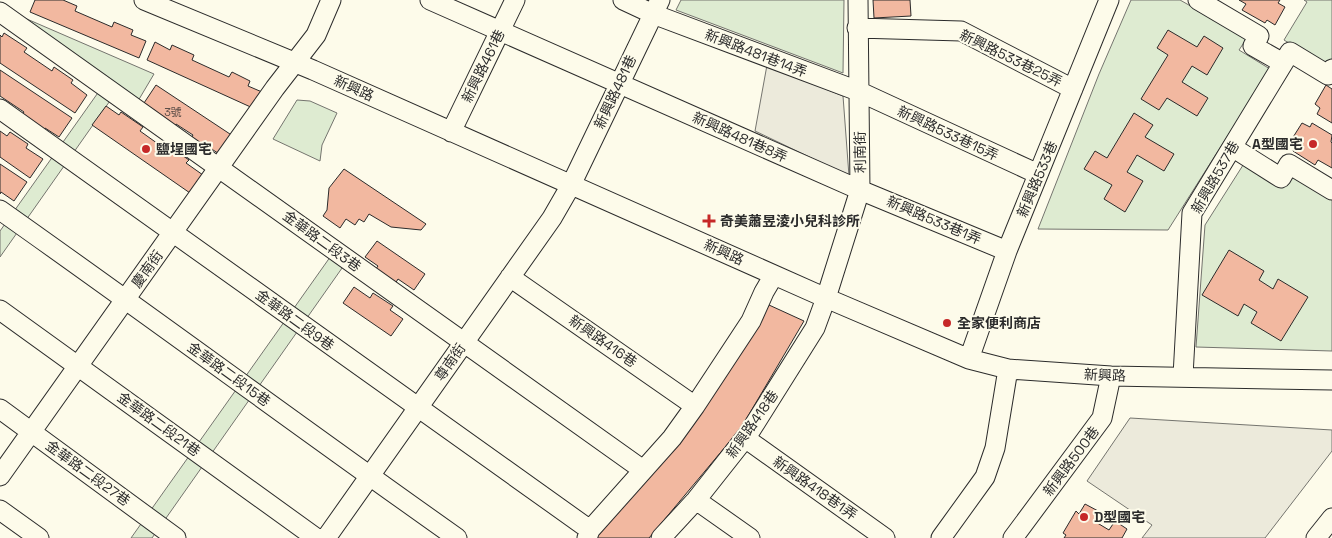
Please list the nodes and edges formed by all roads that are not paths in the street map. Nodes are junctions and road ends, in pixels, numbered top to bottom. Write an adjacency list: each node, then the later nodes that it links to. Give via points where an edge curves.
1 (144, 0): 14 (street, 新興路)
2 (331, 0): 14 (street, 慶南街, via 316,35)
3 (430, 0): 12 (street, 新興路481巷8弄)
4 (515, 0): 12 (street, 新興路461巷)
5 (623, 0): 9 (street, 新興路481巷14弄)
6 (858, 0): 11 (street, 利南街)
7 (1109, 0): 17 (street, 新興路533巷)
8 (1198, 0): 13 (street, via 1259,36 1254,46)
9 (657, 7): 16 (street, 新興路481巷); 18 (street, 新興路481巷14弄)
10 (0, 12): 22 (street, 金華路二段3巷)
11 (857, 28): 17 (street, 新興路533巷25弄, via 961,31); 18 (street, 利南街)
12 (500, 30): 16 (street, 新興路481巷8弄); 20 (street, 新興路461巷)
13 (1286, 58): 15 (street, via 1328,75); 21 (street, 新興路537巷)
14 (296, 63): 20 (street, 新興路); 22 (street, 慶南街)
15 (1332, 69)
16 (619, 83): 24 (street, 新興路481巷); 25 (street, 新興路481巷8弄)
17 (1073, 89): 23 (street, 新興路533巷)
18 (858, 91): 23 (street, 新興路533巷15弄); 25 (street, 利南街)
19 (0, 109): 28 (street, 金華路二段9巷)
20 (451, 132): 24 (street, 新興路)
21 (1232, 147): 26 (street, via 1281,178 1289,164); 40 (street, 新興路537巷, via 1192,213)
22 (219, 167): 28 (street, 慶南街); 35 (street, 金華路二段3巷)
23 (1038, 174): 29 (street, 新興路533巷)
24 (571, 185): 30 (street, 新興路); 31 (street, 尊南街)
25 (860, 190): 29 (street, 新興路533巷1弄); 33 (street, 利南街)
26 (1332, 190)
27 (0, 210): 32 (street, 金華路二段15巷)
28 (174, 232): 32 (street, 慶南街); 44 (street, 金華路二段9巷)
29 (1007, 251): 36 (street, 新興路533巷)
30 (774, 274): 33 (street, 新興路); 42 (street, via 751,321)
31 (510, 277): 35 (street, 尊南街); 42 (street, 新興路416巷)
32 (126, 298): 37 (street, 慶南街); 49 (street, 金華路二段15巷)
33 (826, 298): 36 (street, 新興路); 46 (street, 新興路418巷, via 815,328)
34 (0, 310): 37 (street, 金華路二段21巷)
35 (464, 343): 44 (street, 尊南街); 47 (street, 金華路二段3巷)
36 (969, 359): 38 (street, 新興路)
37 (78, 365): 45 (street, 慶南街); 56 (street, 金華路二段21巷)
38 (1008, 369): 39 (street, 新興路); 62 (street, via 995,448 985,477)
39 (1111, 376): 40 (street, 新興路); 63 (street, 新興路500巷, via 1102,418)
40 (1183, 376): 41 (street, 新興路)
41 (1332, 380)
42 (695, 406): 47 (street)
43 (0, 409): 45 (street, 金華路二段27巷)
44 (418, 409): 49 (street, 尊南街); 53 (street, 金華路二段9巷)
45 (31, 431): 48 (street, 慶南街); 55 (street, 金華路二段27巷)
46 (745, 438): 50 (street, 新興路418巷); 61 (street, 新興路418巷1弄)
47 (643, 470): 53 (street)
48 (0, 476)
49 (370, 476): 57 (street, 尊南街); 58 (street, 金華路二段15巷)
50 (696, 500): 59 (street, 新興路418巷); 60 (street)
51 (0, 510): 54 (street)
52 (1332, 518): 64 (street)
53 (588, 534)
54 (38, 538)
55 (176, 538)
56 (316, 538)
57 (326, 538)
58 (457, 538)
59 (660, 538)
60 (750, 538)
61 (885, 538)
62 (941, 538)
63 (1014, 538)
64 (1316, 538)

